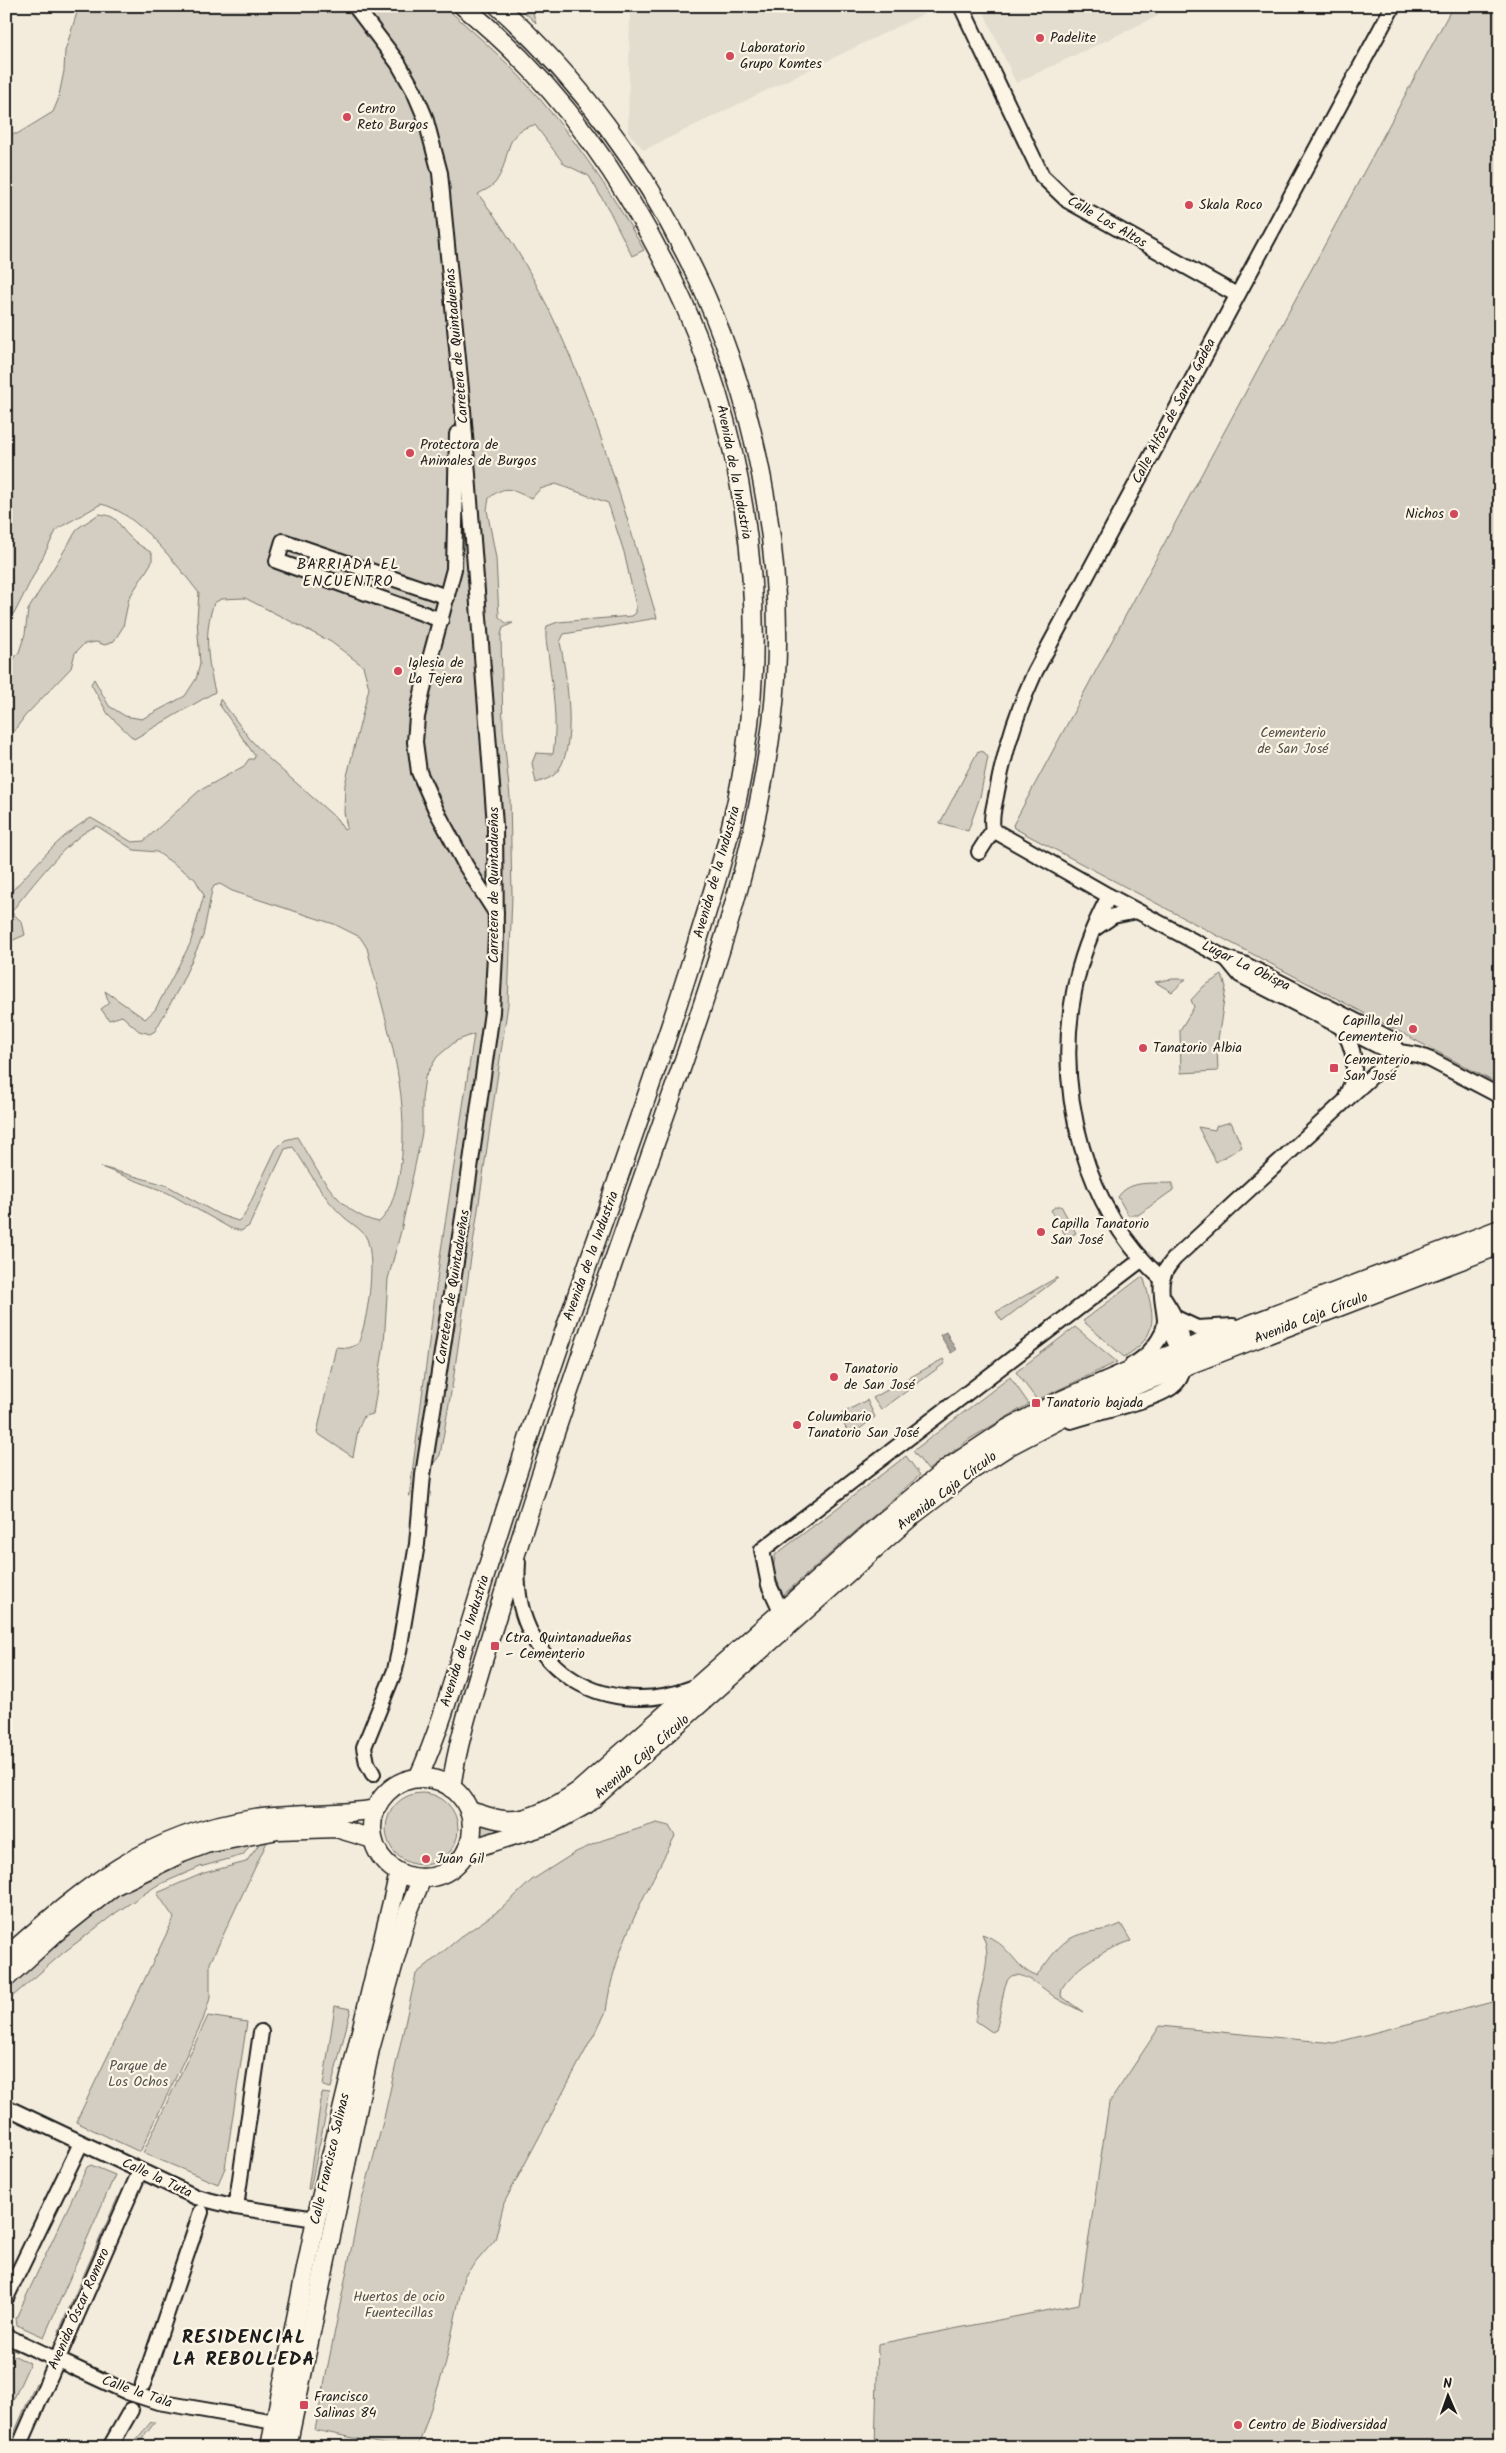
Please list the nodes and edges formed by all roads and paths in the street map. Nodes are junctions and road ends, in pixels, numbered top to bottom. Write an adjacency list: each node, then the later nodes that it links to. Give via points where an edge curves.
1 (355, 6): 7 (street, Carretera de Quintadueñas, via 398,63 414,91 435,150 445,208)
2 (463, 6): 33 (main road, Avenida de la Industria, via 515,53 578,124 611,171 676,288 719,398 745,518 751,566 753,669 743,768 722,860 679,1002 557,1351 434,1741)
3 (498, 6): 29 (main road, Avenida de la Industria, via 581,93 619,143 662,208 714,316 736,378 760,470 776,622 772,721 757,815 721,943 668,1105)
4 (961, 6): 6 (street, Calle Los Altos, via 1033,159 1055,190 1068,201)
5 (1393, 6): 6 (street, Calle Alfoz de Santa Gadea)
6 (1237, 295): 10 (street, Calle Alfoz de Santa Gadea, via 1021,702 1002,767 992,815)
7 (463, 414): 8 (street, via 457,432 454,569); 14 (street, Carretera de Quintadueñas, via 492,771)
8 (448, 597): 9 (street); 9 (street, via 283,541 277,561)
9 (441, 620): 14 (street, via 417,717 415,742 419,772 462,858)
10 (993, 830): 11 (street); 12 (street, Lugar La Obispa)
11 (980, 852)
12 (1109, 896): 13 (street, Lugar La Obispa); 15 (street)
13 (1137, 911): 15 (street, via 1114,916); 16 (street, Lugar La Obispa)
14 (496, 913): 32 (street, Carretera de Quintadueñas, via 494,981 486,1063 422,1475 417,1544 397,1661 364,1747)
15 (1094, 929): 23 (street, via 1078,974 1070,1019 1073,1099 1088,1171)
16 (1225, 958): 17 (street, via 1240,975); 18 (street, Lugar La Obispa, via 1244,964 1389,1038)
17 (1341, 1027): 18 (street, via 1386,1050); 20 (street, via 1351,1046 1354,1066 1354,1078)
18 (1398, 1052): 19 (street, via 1432,1060); 20 (street)
19 (1500, 1096)
20 (1343, 1101): 24 (street, via 1183,1249)
21 (1500, 1229): 26 (main road, Avenida Caja Círculo)
22 (1500, 1245): 27 (main road, Avenida Caja Círculo)
23 (1141, 1260): 24 (street); 30 (street, via 762,1550 769,1585)
24 (1162, 1279): 25 (street, via 1162,1296)
25 (1170, 1320): 26 (street, via 1201,1328); 27 (street, via 1175,1342); 28 (street, via 1153,1347 1138,1362)
26 (1251, 1324): 27 (main road, Avenida Caja Círculo)
27 (1188, 1359): 28 (main road, Avenida Caja Círculo); 38 (main road, Avenida Caja Círculo, via 1028,1434 982,1463 913,1515 588,1804 551,1824)
28 (1083, 1390): 30 (main road, Avenida Caja Círculo, via 1007,1429 948,1468 884,1520)
29 (549, 1449): 31 (street, Avenida de la Industria, via 518,1556 518,1602 536,1645 562,1672 588,1687 612,1695 664,1696); 34 (main road, Avenida de la Industria, via 458,1747)
30 (782, 1612): 31 (main road, Avenida Caja Círculo)
31 (702, 1684): 36 (main road, Avenida Caja Círculo, via 580,1790 561,1801 516,1820 497,1819)
32 (373, 1774)
33 (418, 1778): 34 (main road, via 436,1780); 35 (main road, via 393,1788)
34 (452, 1788): 36 (main road)
35 (376, 1809): 37 (main road); 41 (main road, via 255,1818 185,1836 146,1852 101,1878 62,1907)
36 (469, 1811): 38 (main road, via 472,1838)
37 (373, 1839): 39 (main road, via 382,1859); 42 (main road, via 336,1828 278,1830 206,1844 182,1853 114,1886 68,1921)
38 (467, 1850): 40 (main road, via 444,1874)
39 (399, 1873): 40 (main road); 49 (main road, Calle Francisco Salinas)
40 (422, 1878): 59 (main road, Calle Francisco Salinas, via 408,1912 370,2049)
41 (6, 1957)
42 (6, 1978)
43 (261, 2032): 47 (street)
44 (6, 2107): 45 (street, Calle la Tuta)
45 (81, 2143): 46 (street, Calle la Tuta); 50 (street)
46 (140, 2171): 47 (street, Calle la Tuta, via 196,2197); 52 (street, Avenida Óscar Romero)
47 (236, 2207): 49 (street, Calle la Tuta)
48 (201, 2212): 53 (street)
49 (316, 2219): 55 (main road, Calle Francisco Salinas)
50 (6, 2298)
51 (6, 2336): 52 (street, Calle la Tala)
52 (57, 2360): 55 (street, Calle la Tala, via 127,2392 158,2402); 56 (street, Avenida Óscar Romero)
53 (143, 2384)
54 (131, 2410): 57 (street)
55 (276, 2422): 58 (main road, Calle Francisco Salinas)
56 (19, 2447)
57 (110, 2447)
58 (270, 2447)
59 (287, 2447)

